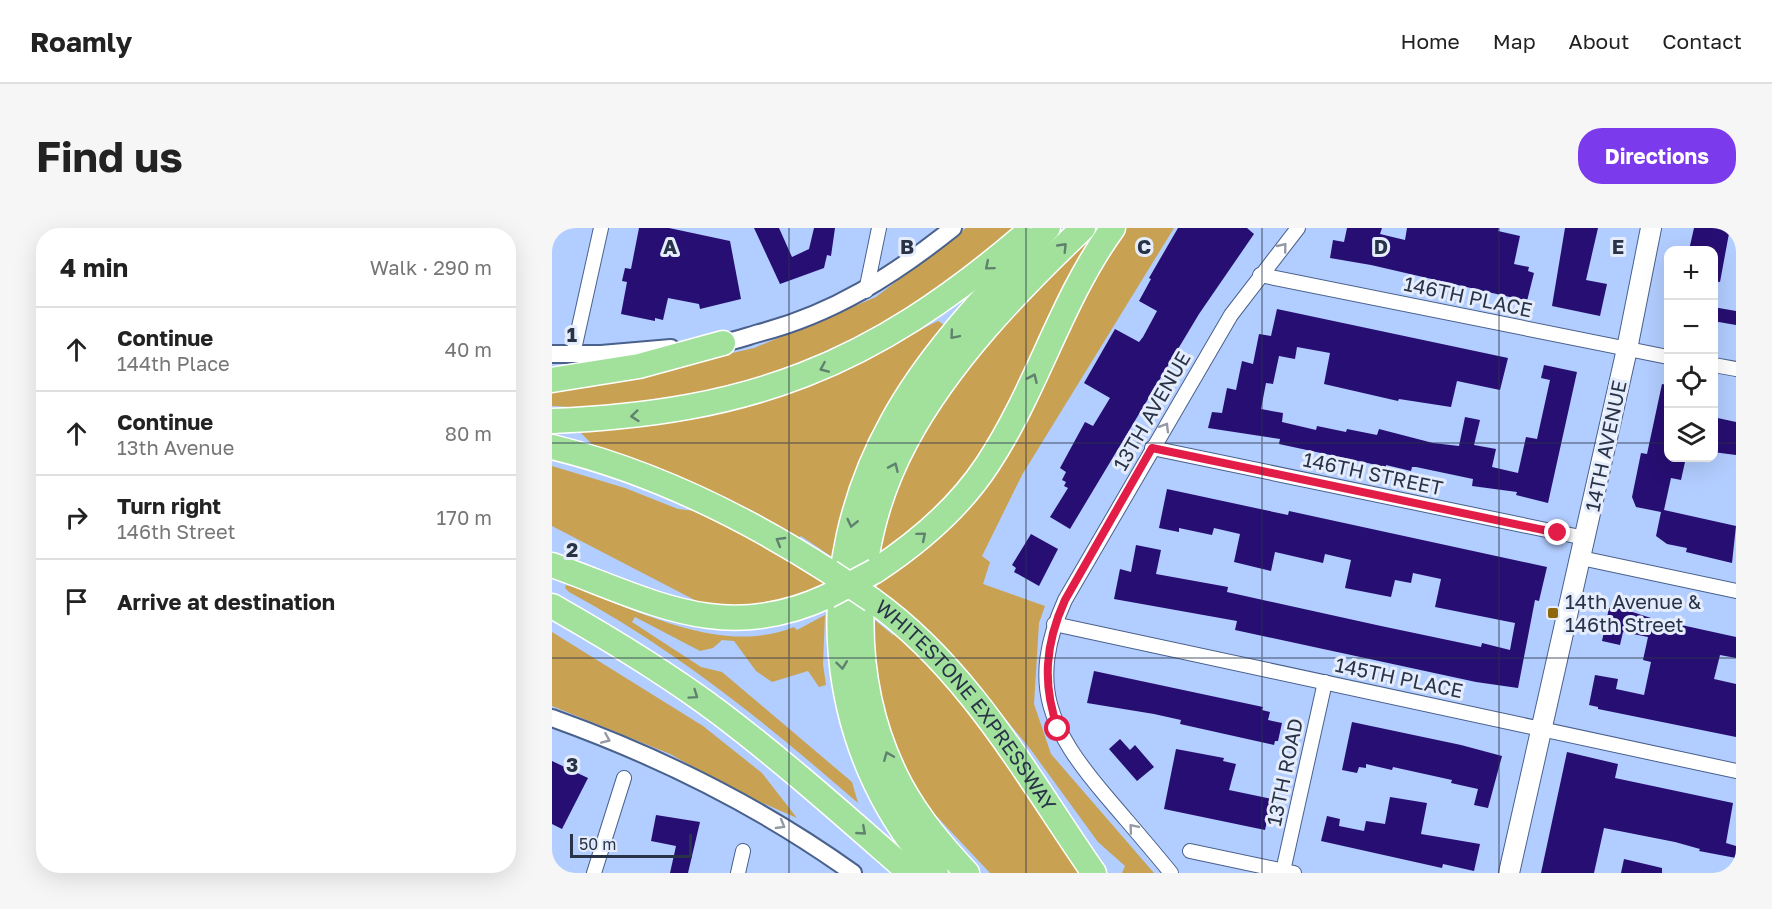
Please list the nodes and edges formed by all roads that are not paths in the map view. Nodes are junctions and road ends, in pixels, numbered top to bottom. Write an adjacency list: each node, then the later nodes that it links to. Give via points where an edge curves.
1 (601, 228): 15 (street)
2 (879, 228): 11 (street)
3 (953, 228): 11 (street)
4 (1033, 228): 20 (highway, one-way to 20, via 917,319 812,373 748,395 684,409)
5 (1048, 228): 42 (highway, one-way to 42, via 953,335 900,406 868,471 844,560 840,644 852,723 867,768 885,803)
6 (1083, 228): 43 (highway, one-way to 6, via 915,810 879,735 864,653 867,553 888,481 920,417 980,338)
7 (1113, 228): 25 (highway, one-way to 7, bridge, via 669,608 718,619 775,616 828,596 875,571 943,518 986,467 1019,409 1076,286)
8 (1298, 228): 10 (street, 13TH AVENUE, one-way to 8)
9 (1651, 228): 13 (main road, 14TH AVENUE)
10 (1260, 274): 13 (street, 146TH PLACE); 22 (street, 13TH AVENUE, one-way to 10, via 1231,315)
11 (866, 291): 12 (street, via 822,313)
12 (723, 343): 15 (street); 19 (highway, via 620,370)
13 (1627, 349): 16 (street, 146TH PLACE); 23 (main road, 14TH AVENUE)
14 (552, 354): 15 (street)
15 (573, 354)
16 (1664, 356)
17 (1718, 366): 18 (street)
18 (1736, 369)
19 (552, 380)
20 (552, 421)
21 (552, 447): 31 (highway, WHITESTONE EXPRESSWAY, one-way to 21, bridge, via 934,653 872,600 830,572 707,503 643,476)
22 (1152, 448): 23 (street, 146TH STREET); 28 (street, 13TH AVENUE)
23 (1585, 538): 24 (main road, 14TH AVENUE)
24 (1581, 558): 26 (street); 32 (main road, 14TH AVENUE)
25 (552, 564)
26 (1736, 591)
27 (552, 606): 41 (highway, one-way to 41, via 646,662 719,712)
28 (1054, 624): 29 (street, 145TH PLACE); 46 (street, 13TH AVENUE, one-way to 28, via 1082,767 1058,729 1047,688)
29 (1324, 682): 32 (street, 145TH PLACE); 37 (street, 13TH ROAD)
30 (552, 718): 40 (street, one-way to 40, via 667,765 739,801)
31 (990, 722): 44 (highway, WHITESTONE EXPRESSWAY); 45 (highway)
32 (1544, 728): 33 (street, 145TH PLACE); 47 (main road, 14TH AVENUE)
33 (1736, 771)
34 (624, 778): 38 (street)
35 (743, 851): 39 (street)
36 (1190, 851): 37 (street)
37 (1289, 872)
38 (594, 873)
39 (738, 873)
40 (853, 873)
41 (910, 873)
42 (936, 873)
43 (967, 873)
44 (1094, 873)
45 (1112, 873)
46 (1171, 873)
47 (1509, 873)

